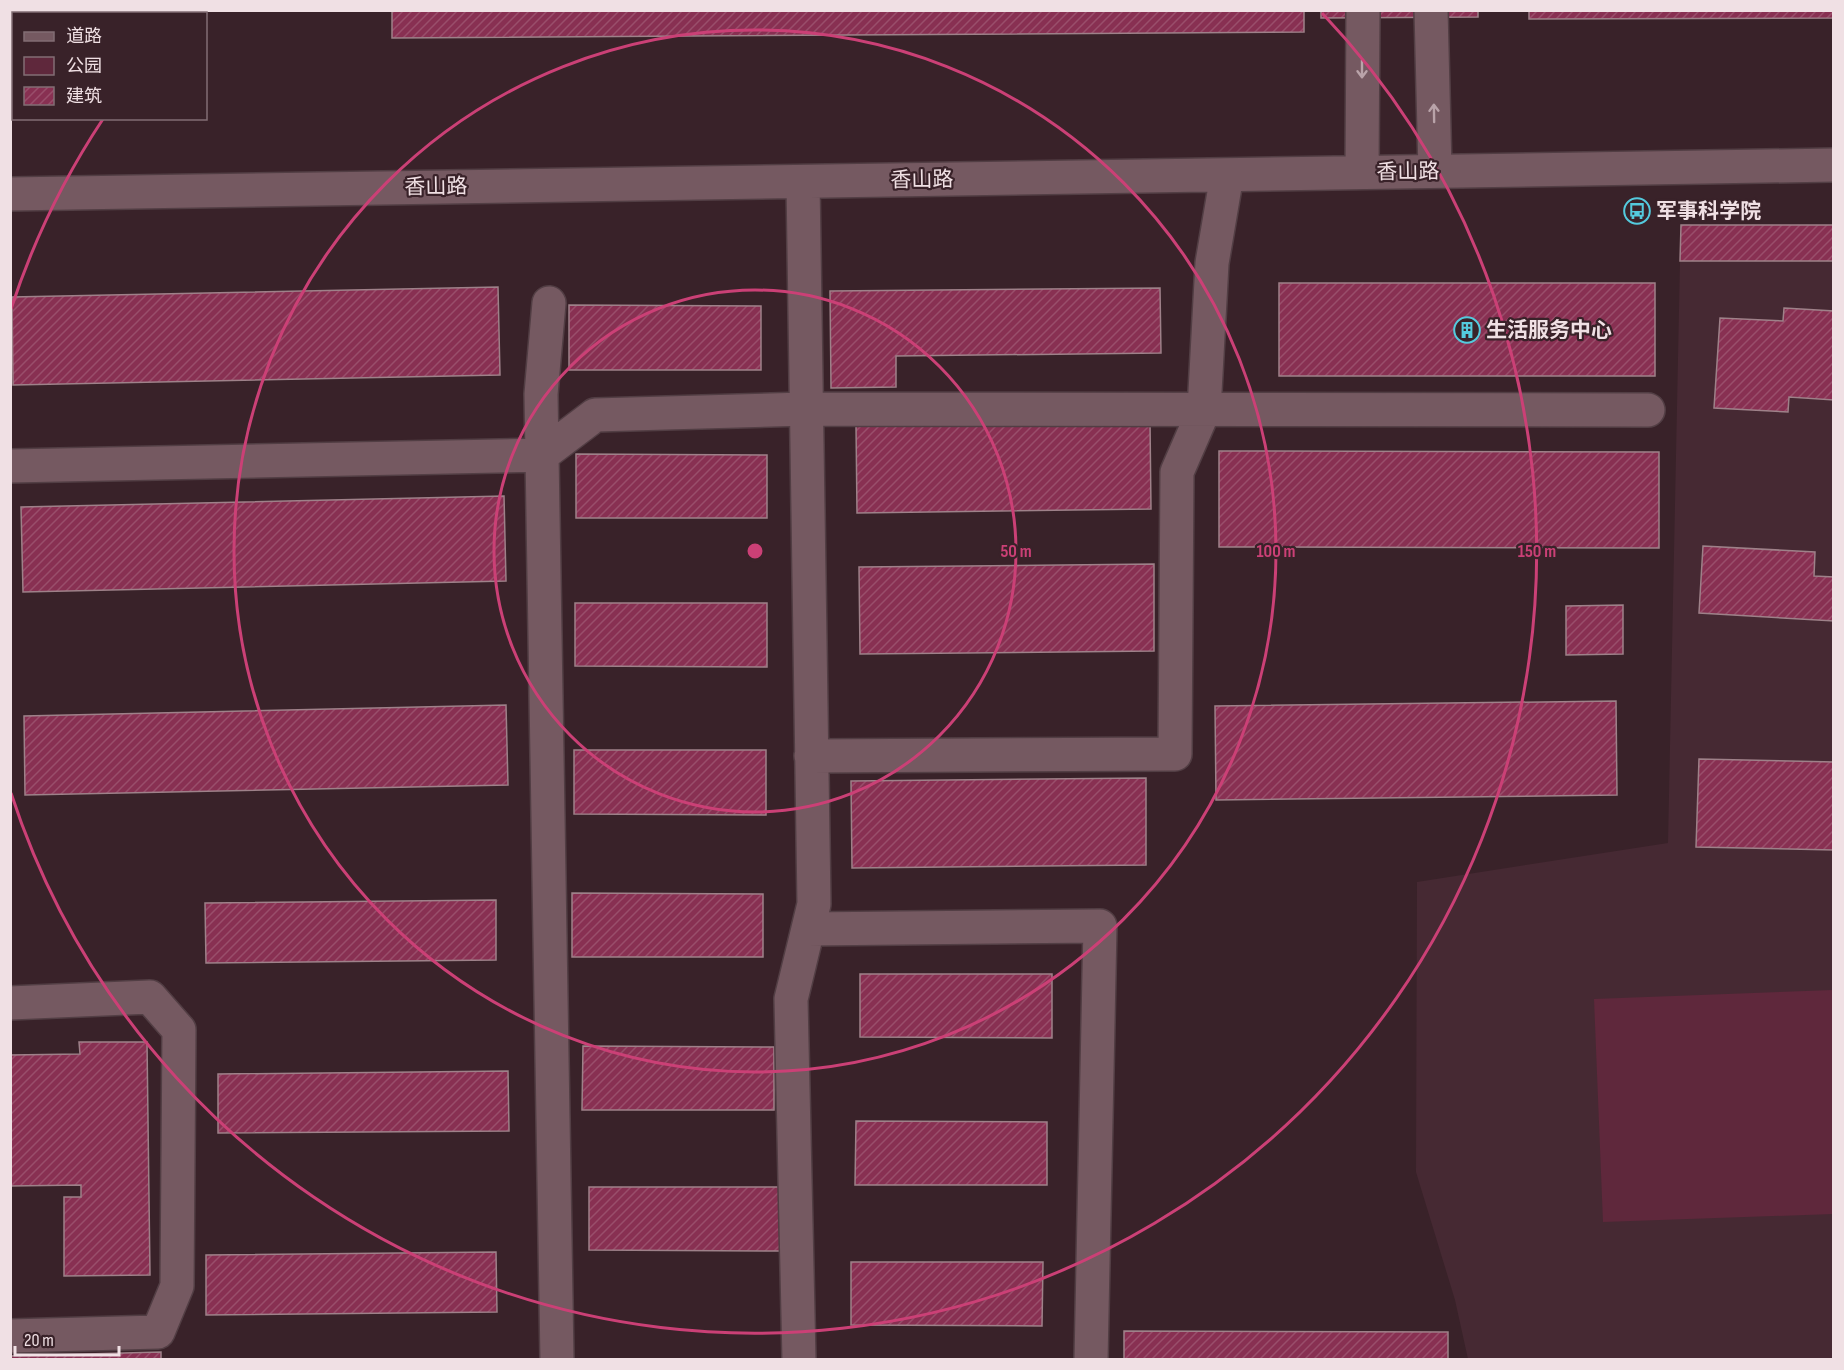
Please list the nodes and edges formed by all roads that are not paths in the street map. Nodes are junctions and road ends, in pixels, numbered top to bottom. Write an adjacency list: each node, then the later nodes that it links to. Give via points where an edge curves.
1 (1363, 10): 5 (street, one-way to 5)
2 (1431, 10): 4 (street, one-way to 2)
3 (1833, 165): 4 (street, 香山路)
4 (1435, 171): 5 (street, 香山路)
5 (1362, 172): 6 (street, 香山路)
6 (1227, 175): 7 (street, 香山路); 11 (street, via 1212,263)
7 (803, 182): 8 (street, 香山路); 10 (street)
8 (10, 194)
9 (549, 303): 13 (street, via 541,394)
10 (805, 409): 11 (street); 13 (street, via 595,415); 15 (street)
11 (1204, 410): 12 (street); 15 (street, via 1177,472 1175,754)
12 (1648, 410)
13 (542, 455): 14 (street); 19 (street)
14 (10, 466)
15 (812, 756): 16 (street, via 814,904)
16 (808, 928): 20 (street, via 791,999); 21 (street, via 1100,926)
17 (10, 1002): 18 (street, via 150,997 179,1030 179,1042 177,1286 158,1332)
18 (10, 1336)
19 (557, 1359)
20 (799, 1359)
21 (1091, 1359)

